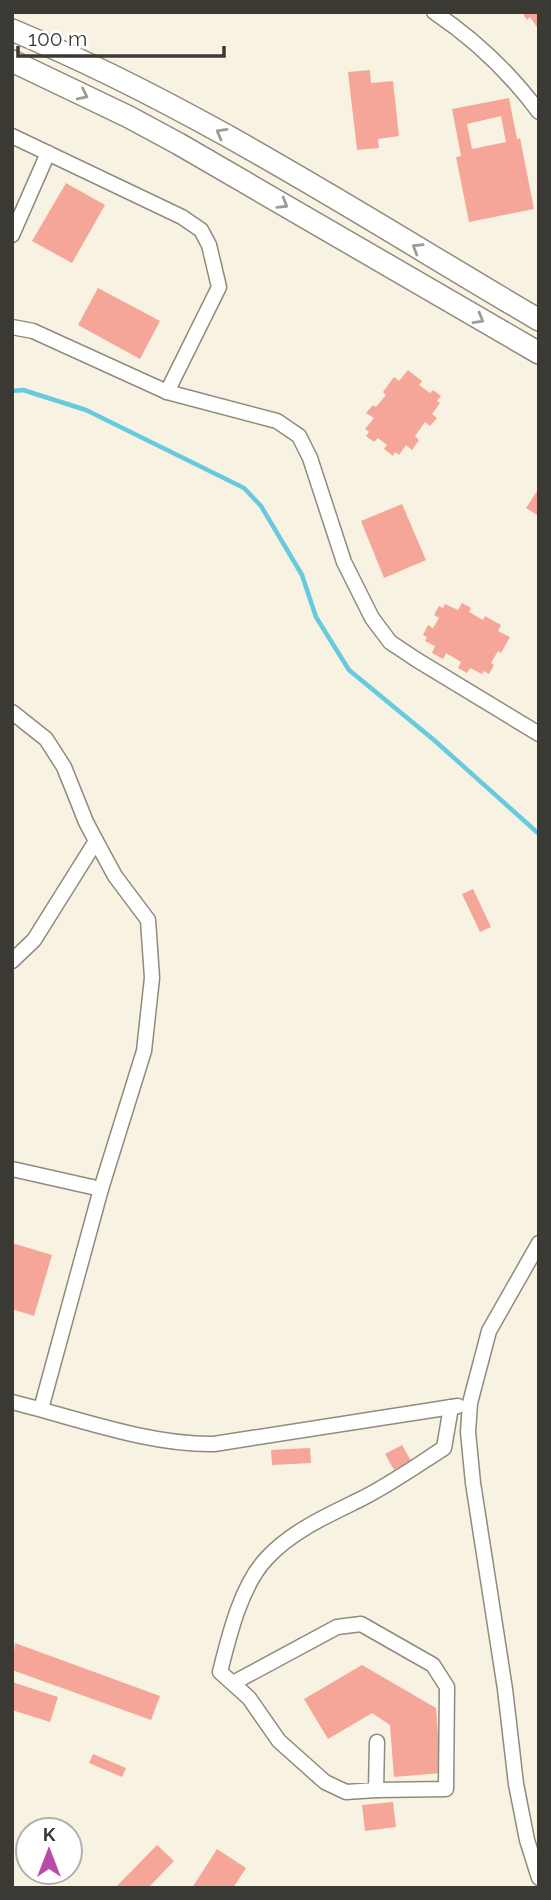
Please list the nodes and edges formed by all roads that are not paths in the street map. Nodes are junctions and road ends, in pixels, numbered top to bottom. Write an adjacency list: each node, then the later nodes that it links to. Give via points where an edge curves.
1 (434, 12): 4 (street, via 498,65)
2 (12, 29): 8 (highway, one-way to 2, via 237,142 140,89)
3 (15, 63): 10 (highway, one-way to 10, via 189,149)
4 (539, 112)
5 (12, 136): 6 (street)
6 (48, 153): 7 (street); 11 (street, via 182,217 201,230 209,245 219,287)
7 (12, 234)
8 (539, 320)
9 (12, 327): 11 (street, via 33,331)
10 (539, 353)
11 (167, 392): 13 (street, via 277,421 299,436 344,562 372,618 390,642)
12 (12, 712): 14 (street, via 46,739 64,766)
13 (539, 733)
14 (96, 841): 15 (street, via 34,940); 17 (street, via 148,920 152,978 144,1051)
15 (12, 961)
16 (12, 1169): 17 (street)
17 (101, 1189): 22 (street)
18 (539, 1243): 20 (street, via 489,1331)
19 (12, 1402): 22 (street)
20 (470, 1403): 21 (street); 26 (street, via 473,1483 516,1784)
21 (451, 1407): 22 (street, via 214,1444 154,1439); 23 (street, via 444,1447 402,1476 331,1512 266,1558 247,1586 225,1653 220,1672)
22 (41, 1409)
23 (233, 1683): 25 (street, via 279,1741 325,1782 346,1792); 25 (street, via 337,1627 361,1624 433,1665 447,1687 446,1788)
24 (377, 1742): 25 (street)
25 (376, 1790)
26 (539, 1878)

